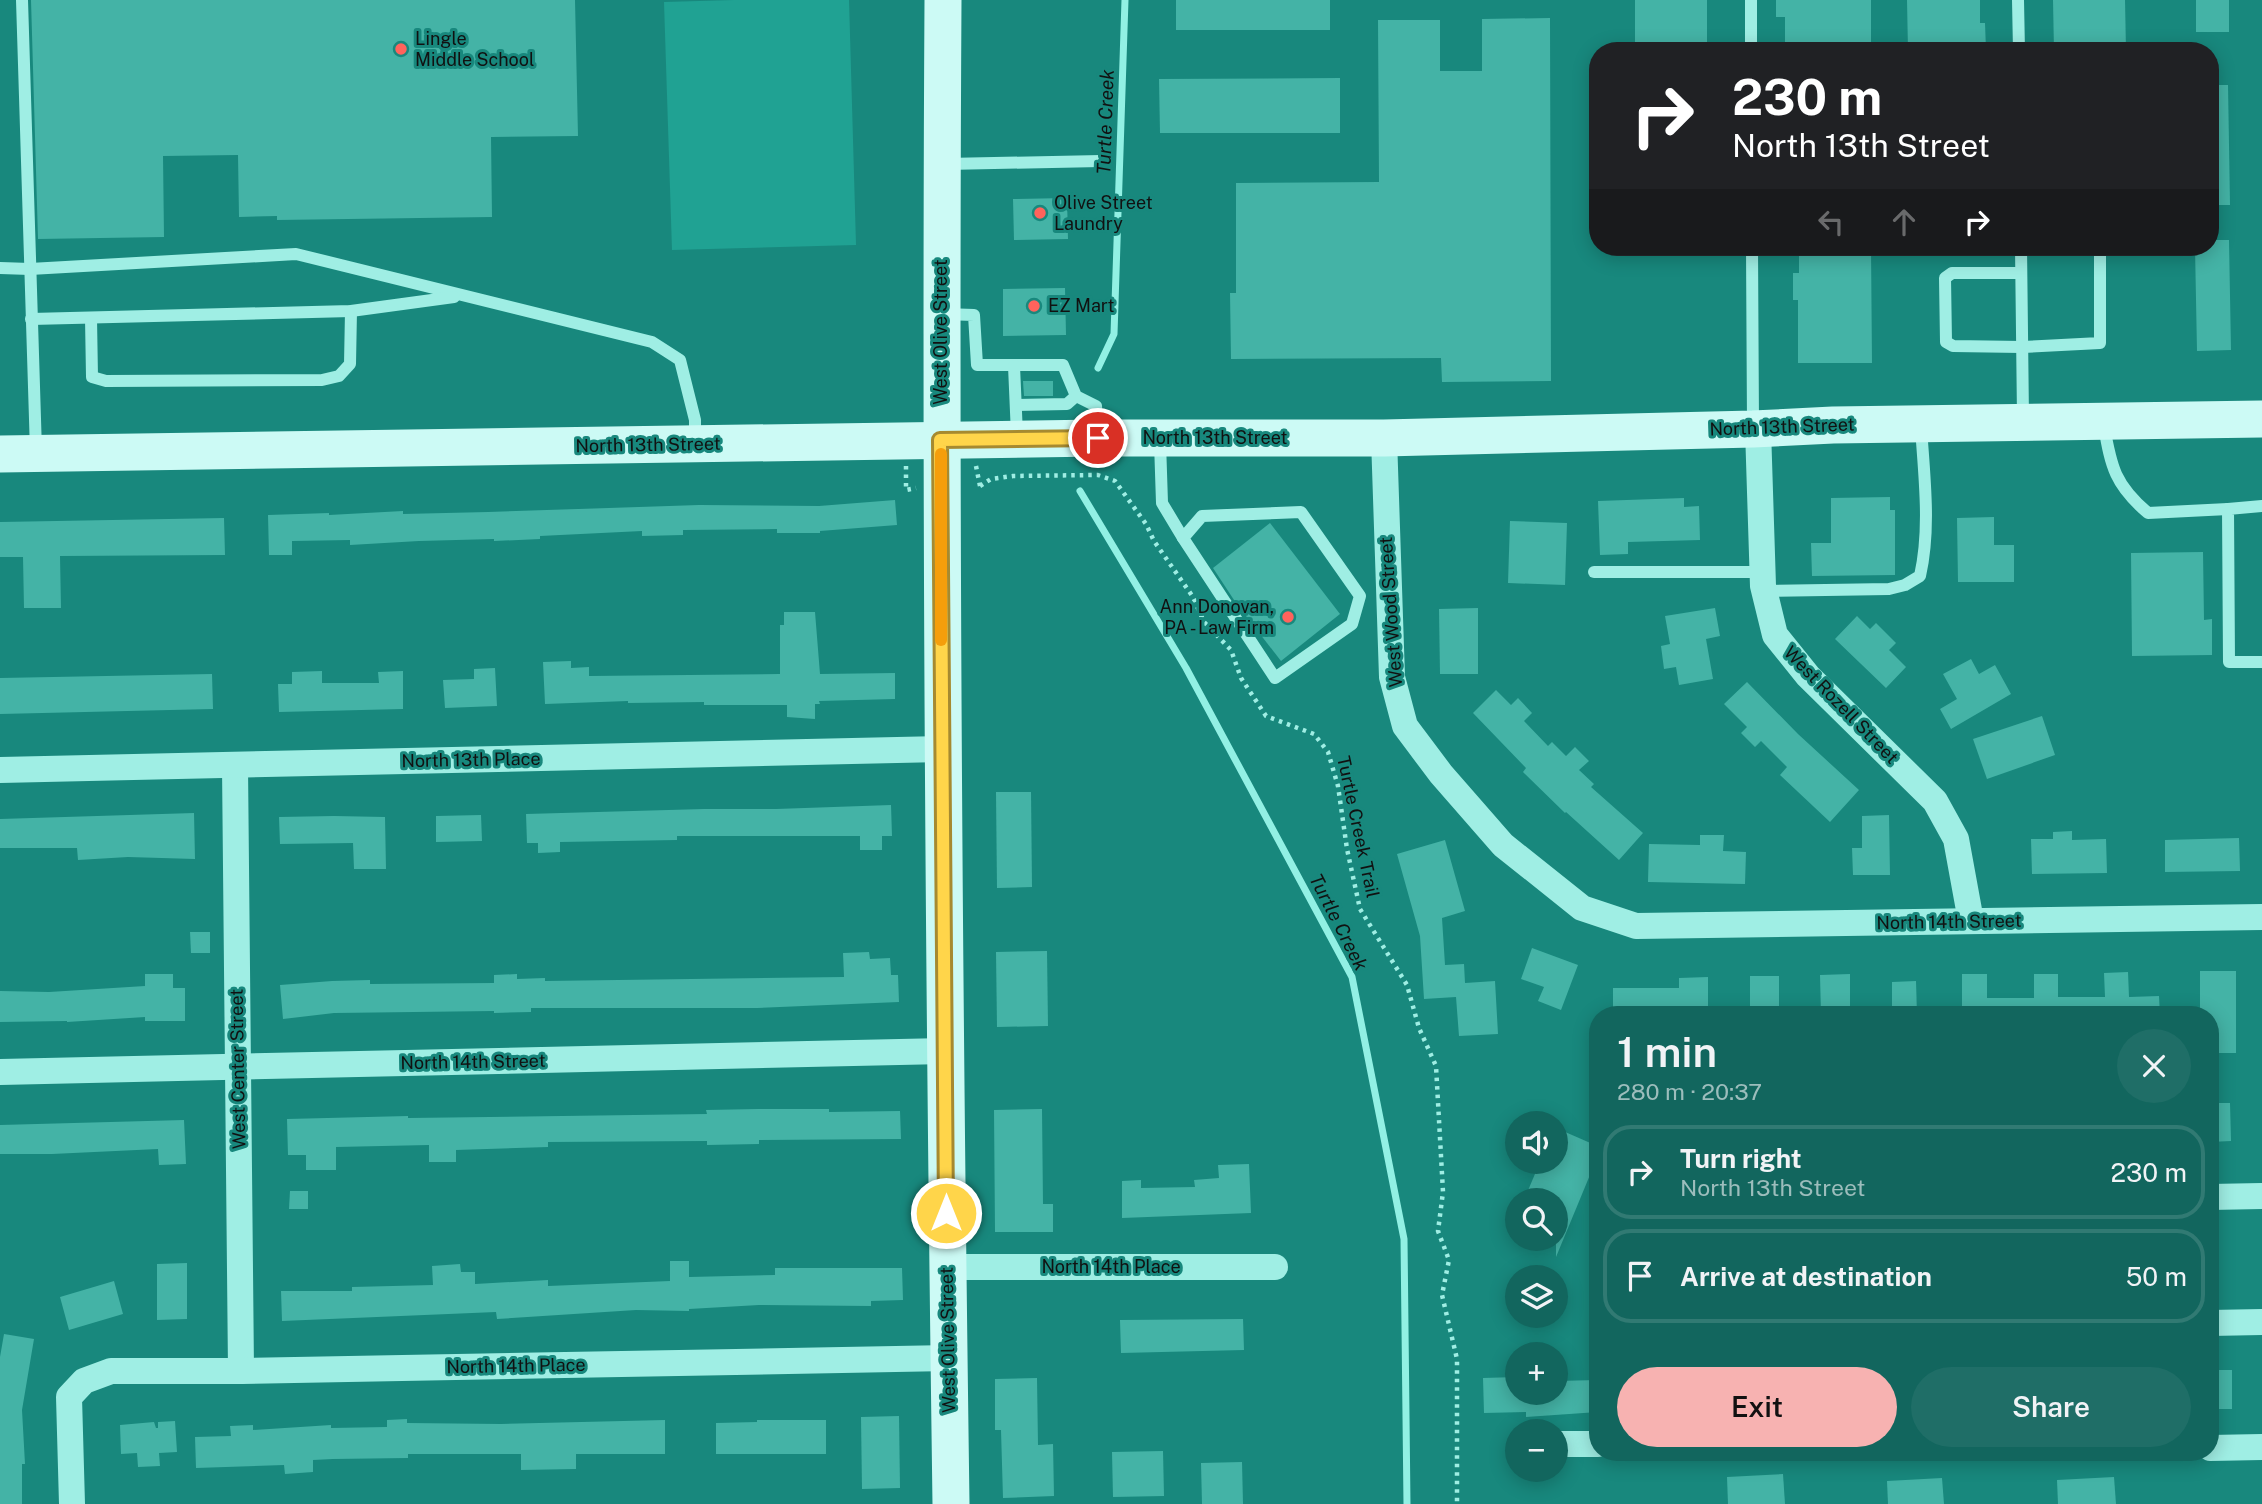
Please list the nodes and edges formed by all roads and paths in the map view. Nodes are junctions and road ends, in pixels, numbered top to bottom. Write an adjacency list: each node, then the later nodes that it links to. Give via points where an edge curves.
1 (22, 0): 13 (lane)
2 (943, 0): 8 (main road, West Olive Street)
3 (1751, 0): 5 (lane)
4 (2018, 0): 6 (lane)
5 (1751, 42)
6 (2019, 42)
7 (1101, 161): 8 (lane)
8 (942, 164): 17 (main road, West Olive Street)
9 (1752, 256): 28 (lane)
10 (2021, 256): 14 (lane)
11 (2100, 256): 20 (lane, via 2100,343)
12 (0, 268): 13 (lane)
13 (30, 269): 15 (lane, via 296,254); 19 (lane)
14 (2021, 273): 20 (lane); 20 (lane, via 1952,273 1945,278 1944,304 1945,342)
15 (461, 296): 16 (lane); 33 (lane, via 652,342 680,360 695,420)
16 (351, 311): 18 (lane); 18 (lane, via 350,364 339,376 322,380 106,382 92,377)
17 (941, 314): 21 (lane, via 974,315 977,365); 32 (main road, West Olive Street)
18 (91, 318): 19 (lane)
19 (32, 319): 35 (lane)
20 (2022, 347): 26 (lane)
21 (1014, 366): 22 (lane, via 1063,365); 25 (lane)
22 (1076, 396): 25 (lane, via 1067,404); 29 (lane, via 1096,406)
23 (2262, 419): 24 (main road, North 13th Street)
24 (2103, 421): 26 (main road, North 13th Street); 40 (lane, via 2111,466 2130,498 2148,513)
25 (1017, 422): 29 (main road, North 13th Street); 32 (main road, North 13th Street)
26 (2023, 422): 27 (main road, North 13th Street)
27 (1921, 424): 28 (main road, North 13th Street); 43 (lane, via 1925,496 1920,576 1889,589)
28 (1756, 429): 31 (main road, North 13th Street); 43 (street, West Rozell Street)
29 (1098, 438): 30 (main road, North 13th Street)
30 (1160, 438): 31 (main road, North 13th Street); 41 (lane, via 1162,503)
31 (1384, 438): 44 (street, West Wood Street)
32 (940, 440): 33 (main road, North 13th Street); 46 (main road, West Olive Street)
33 (695, 444): 35 (main road, North 13th Street)
34 (0, 454): 35 (main road, North 13th Street)
35 (36, 454)
36 (906, 484): 38 (path, via 906,490)
37 (973, 485): 69 (path, Turtle Creek Trail, via 1013,476 1098,475 1115,481 1193,597 1204,622 1231,650 1241,678 1266,716 1314,734 1328,751 1360,909 1407,985 1436,1066 1443,1192 1438,1231 1449,1260 1442,1294 1457,1359)
38 (912, 489)
39 (2262, 506): 40 (lane)
40 (2228, 509): 45 (lane, via 2229,662)
41 (1183, 538): 44 (lane, via 1202,516 1301,512); 44 (lane, via 1275,678 1352,624)
42 (1594, 572): 43 (lane)
43 (1763, 581): 50 (street, West Rozell Street, via 1775,635 1808,676 1935,801 1956,839)
44 (1374, 596): 51 (street, West Wood Street, via 1405,726 1441,774 1503,845 1582,908)
45 (2262, 662)
46 (942, 749): 47 (street, North 13th Place); 52 (main road, West Olive Street)
47 (235, 766): 48 (street, North 13th Place); 53 (street, West Center Street)
48 (0, 770)
49 (2262, 917): 50 (street, North 14th Street)
50 (1970, 921): 51 (street, North 14th Street)
51 (1636, 926)
52 (945, 1051): 53 (street, North 14th Street); 57 (main road, West Olive Street)
53 (238, 1068): 54 (street, North 14th Street); 62 (street, West Center Street)
54 (0, 1072)
55 (2262, 1196): 56 (street)
56 (2219, 1197)
57 (947, 1267): 58 (street, North 14th Place); 61 (main road, West Olive Street)
58 (1275, 1267)
59 (2219, 1322): 60 (street)
60 (2262, 1322)
61 (948, 1358): 62 (street, North 14th Place); 68 (main road, West Olive Street)
62 (241, 1371): 67 (street, North 14th Place, via 111,1371 84,1381 69,1397)
63 (1568, 1444): 64 (street)
64 (1589, 1444)
65 (2262, 1447): 66 (street)
66 (2219, 1448)
67 (72, 1504)
68 (951, 1504)
69 (1457, 1504)

